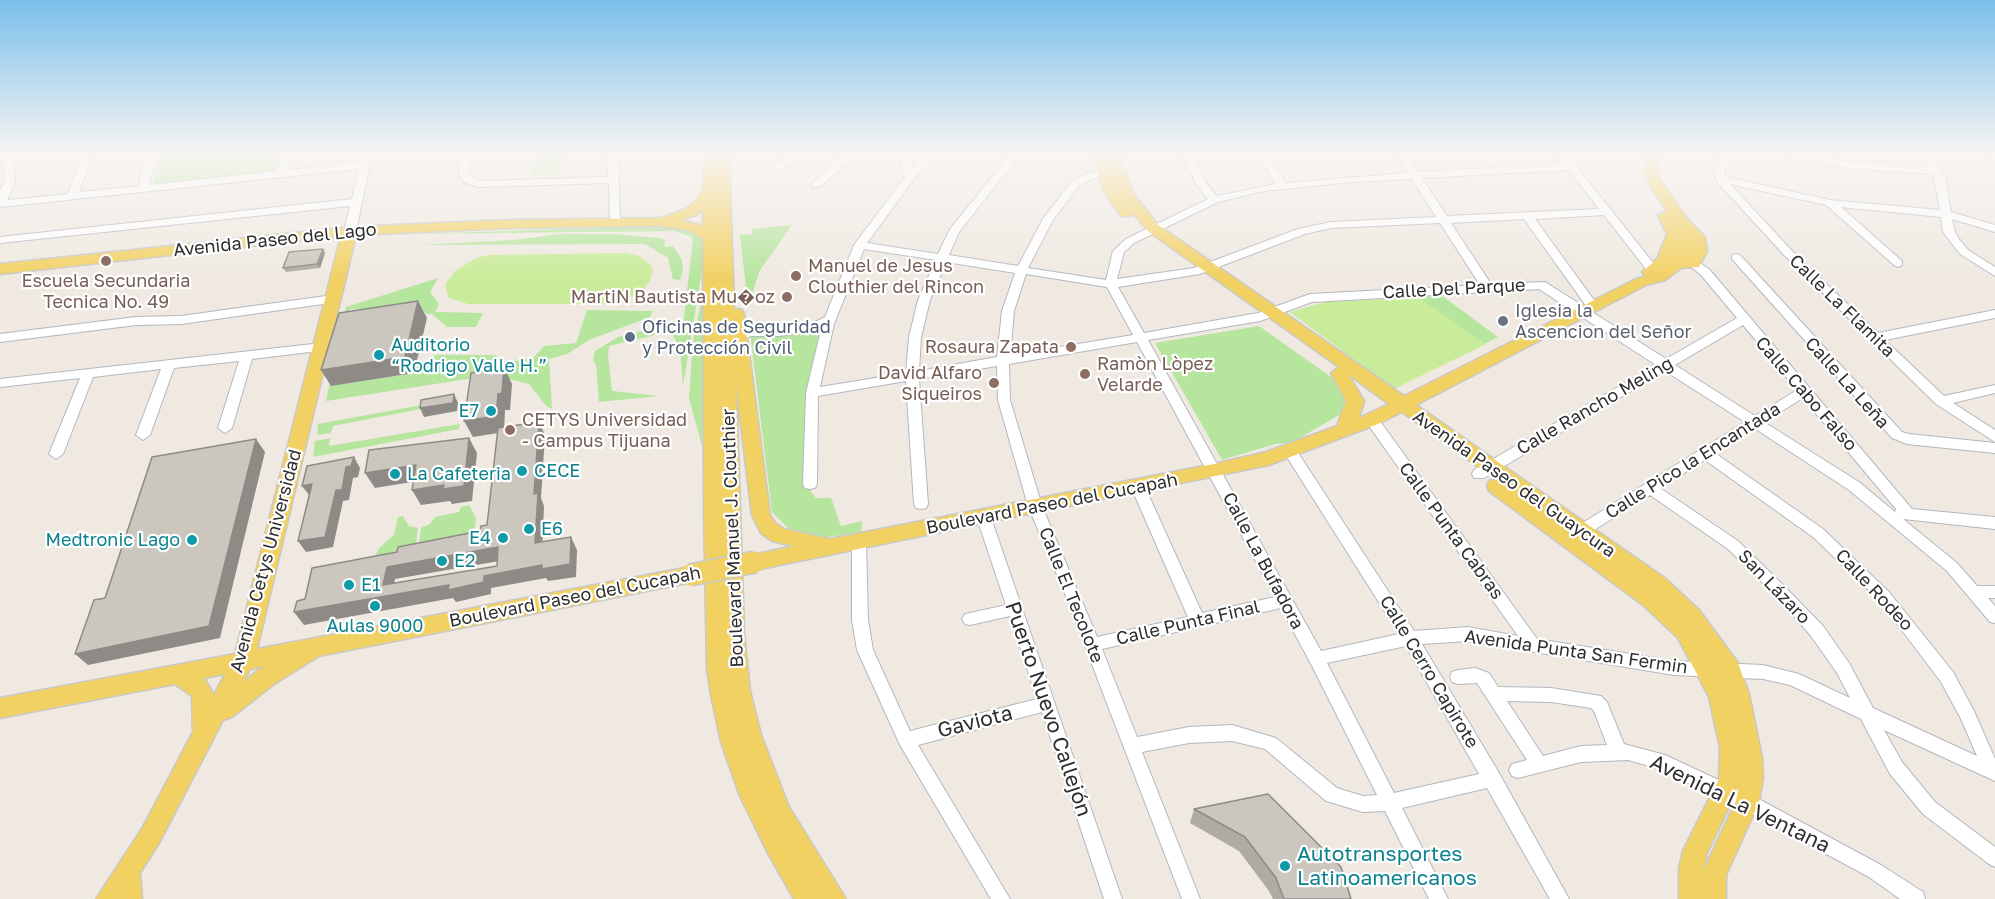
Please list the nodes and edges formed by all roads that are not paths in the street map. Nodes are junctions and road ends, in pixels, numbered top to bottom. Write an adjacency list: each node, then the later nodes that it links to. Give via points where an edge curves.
1 (62, 197): 22 (street)
2 (356, 197): 21 (street)
3 (614, 197): 28 (street)
4 (706, 197): 29 (main road, via 691,212)
5 (710, 197): 33 (main road, Boulevard Manuel J. Clouthier)
6 (723, 197): 36 (main road, Boulevard Manuel J. Clouthier)
7 (896, 197): 35 (street)
8 (981, 197): 37 (street, via 954,231)
9 (1065, 197): 44 (street, Calle El Tecolote, via 1048,219)
10 (1128, 197): 31 (main road, Avenida Paseo del Guaycura)
11 (1212, 197): 20 (street)
12 (1227, 197): 20 (street)
13 (1429, 197): 27 (street)
14 (1596, 197): 24 (street)
15 (1654, 197): 43 (main road, via 1674,234 1667,256)
16 (1666, 197): 40 (main road, via 1700,242)
17 (1738, 197): 58 (street, Calle La Flamita)
18 (1803, 197): 23 (street)
19 (1942, 197): 25 (street)
20 (1214, 200): 31 (street)
21 (355, 202): 32 (street); 34 (street)
22 (0, 203)
23 (1830, 203): 25 (street); 39 (street)
24 (1609, 212): 26 (street); 43 (street)
25 (1946, 214): 30 (street); 45 (street, via 1954,241)
26 (1527, 216): 27 (street); 50 (street)
27 (1445, 220): 42 (street, via 1331,225 1302,231); 48 (street)
28 (615, 222): 29 (main road, Avenida Paseo del Lago); 32 (main road, Avenida Paseo del Lago)
29 (659, 222): 33 (main road, via 692,226)
30 (1995, 228)
31 (1149, 230): 42 (main road, Avenida Paseo del Guaycura); 47 (street, via 1119,251)
32 (350, 231): 41 (main road, Avenida Paseo del Lago); 49 (main road, Avenida Cetys Universidad)
33 (711, 237): 134 (main road, Boulevard Manuel J. Clouthier, via 715,572 722,695 732,742 752,796)
34 (0, 240)
35 (861, 245): 37 (street); 53 (street)
36 (725, 252): 55 (main road); 135 (main road, Boulevard Manuel J. Clouthier, via 734,634 740,691 752,743 780,813)
37 (941, 257): 44 (street); 66 (street, via 915,337)
38 (1736, 257): 79 (street, Calle La Leña, via 1897,435 1907,440)
39 (1898, 263)
40 (1692, 266): 46 (main road); 54 (street, Calle Cabo Falso)
41 (0, 269)
42 (1203, 269): 47 (street); 52 (main road, Avenida Paseo del Guaycura)
43 (1653, 270): 46 (main road)
44 (1021, 271): 47 (street); 61 (street, Calle El Tecolote, via 1008,311)
45 (1995, 272)
46 (1641, 282): 50 (main road, Boulevard Paseo del Cucapah)
47 (1111, 284): 57 (street, Calle La Bufadora)
48 (1487, 287): 50 (street, Calle Del Parque, via 1541,285); 52 (street, Calle Del Parque, via 1310,298)
49 (333, 299): 56 (street, via 181,320 136,321); 59 (main road, Avenida Cetys Universidad)
50 (1588, 309): 63 (street, Calle Del Parque); 72 (main road, Boulevard Paseo del Cucapah)
51 (1995, 314): 58 (street)
52 (1266, 315): 57 (street, Calle Del Parque); 65 (main road, Avenida Paseo del Guaycura); 72 (main road, Avenida Paseo del Guaycura)
53 (829, 320): 55 (street, via 816,327 749,332); 70 (street)
54 (1743, 320): 63 (street, Calle Rancho Meling); 69 (street, Calle Cabo Falso)
55 (739, 337): 96 (main road, via 761,515 768,528 779,536)
56 (0, 338)
57 (1142, 338): 61 (street, Calle Del Parque); 84 (street, Calle La Bufadora)
58 (1874, 338): 71 (street, Calle La Flamita)
59 (322, 347): 60 (street); 108 (main road, Avenida Cetys Universidad)
60 (246, 357): 62 (street); 75 (street)
61 (1003, 360): 66 (street, Calle Del Parque); 89 (street, Calle El Tecolote, via 1004,400)
62 (168, 366): 64 (street); 77 (street)
63 (1664, 366): 74 (street, Calle Del Parque); 83 (street, Calle Rancho Meling)
64 (89, 372): 67 (street); 82 (street)
65 (1339, 373): 72 (main road, Avenida Paseo del Guaycura); 76 (main road, via 1355,401)
66 (912, 377): 70 (street, Calle Del Parque); 88 (street)
67 (2, 386)
68 (1995, 388): 71 (street)
69 (1804, 391): 74 (street, Calle Pico la Encantada); 91 (street, Calle Cabo Falso)
70 (812, 393): 85 (street)
71 (1941, 401): 78 (street, Calle La Flamita)
72 (1396, 407): 73 (main road, Boulevard Paseo del Cucapah); 83 (main road, Avenida Paseo del Guaycura)
73 (1372, 420): 76 (main road, Boulevard Paseo del Cucapah); 105 (street, Calle Punta Cabras)
74 (1752, 423): 81 (street, Calle Pico la Encantada); 90 (street, Calle Del Parque, via 1854,486)
75 (225, 428)
76 (1343, 431): 80 (main road, Boulevard Paseo del Cucapah)
77 (143, 435)
78 (1995, 437)
79 (1995, 448)
80 (1290, 451): 84 (main road, Boulevard Paseo del Cucapah); 104 (street, Calle Cerro Capirote)
81 (1705, 453): 87 (street, Calle Pico la Encantada); 124 (street, Calle Rodeo, via 1818,533 1884,596 1947,677)
82 (56, 454)
83 (1485, 470): 94 (main road, Avenida Paseo del Guaycura); 110 (main road, Avenida Paseo del Guaycura, via 1656,604 1685,632)
84 (1214, 471): 86 (main road, Boulevard Paseo del Cucapah); 99 (street, Calle La Bufadora)
85 (810, 484)
86 (1138, 487): 89 (main road, Boulevard Paseo del Cucapah); 103 (street)
87 (1650, 488): 94 (street, Calle Pico la Encantada); 117 (street, San Lázaro, via 1733,545 1782,593 1823,640 1858,691)
88 (921, 504)
89 (1035, 506): 92 (main road, Boulevard Paseo del Cucapah); 106 (street, Calle El Tecolote)
90 (1887, 512): 91 (street); 97 (street, Calle Del Parque, via 1952,567)
91 (1908, 514): 93 (street)
92 (984, 518): 95 (main road, Boulevard Paseo del Cucapah); 100 (street, Puerto Nuevo Callejón)
93 (1995, 523)
94 (1581, 531): 111 (main road, Avenida Paseo del Guaycura, via 1678,601 1707,634)
95 (859, 543): 96 (main road, Boulevard Paseo del Cucapah); 119 (street, via 860,620 865,650)
96 (839, 546): 107 (main road, Boulevard Paseo del Cucapah, bridge)
97 (1973, 591): 98 (street); 101 (street, Calle Del Parque)
98 (1995, 592)
99 (1284, 602): 103 (street, Calle Punta Final); 109 (street, Calle La Bufadora)
100 (1014, 609): 102 (street); 115 (street, Puerto Nuevo Callejón)
101 (1995, 617)
102 (970, 620)
103 (1198, 622): 106 (street, Calle Punta Final)
104 (1410, 638): 105 (street, Avenida Punta San Fermin, via 1468,634); 109 (street, Avenida Punta San Fermin); 125 (street, Calle Cerro Capirote)
105 (1531, 642): 110 (street, Avenida Punta San Fermin, via 1674,668)
106 (1092, 645): 120 (street, Calle El Tecolote)
107 (320, 646): 108 (main road, Boulevard Paseo del Cucapah); 118 (main road, via 266,677)
108 (244, 659): 112 (main road, Boulevard Paseo del Cucapah); 118 (main road, Avenida Cetys Universidad)
109 (1317, 660): 128 (street, Calle La Bufadora)
110 (1708, 670): 111 (street, Avenida Punta San Fermin); 126 (main road, Avenida Paseo del Guaycura, via 1720,697 1731,748)
111 (1730, 670): 117 (street, Avenida Punta San Fermin, via 1793,679); 127 (main road, Avenida Paseo del Guaycura, via 1751,758)
112 (173, 673): 116 (main road, Boulevard Paseo del Cucapah); 118 (main road, via 198,686)
113 (1458, 677): 114 (street, via 1479,676)
114 (1493, 694): 121 (street, via 1551,695 1594,701 1601,707); 122 (street)
115 (1045, 704): 119 (street, Gaviota); 137 (street, Puerto Nuevo Callejón)
116 (0, 708)
117 (1868, 714): 124 (street, Avenida Punta San Fermin); 129 (street, San Lázaro, via 1896,768 1929,808)
118 (207, 730): 130 (main road, Avenida Cetys Universidad)
119 (906, 740): 136 (street)
120 (1131, 746): 128 (street, via 1189,735 1232,733 1270,743 1332,795 1363,804); 138 (street, Calle El Tecolote)
121 (1618, 752): 122 (street, Avenida La Ventana, via 1581,754); 126 (street, Avenida La Ventana, via 1659,761)
122 (1539, 764): 123 (street, Avenida La Ventana)
123 (1518, 770)
124 (1993, 773)
125 (1492, 779): 128 (street); 140 (street, Calle Cerro Capirote)
126 (1726, 793): 127 (street, Avenida La Ventana); 141 (main road, Avenida Paseo del Guaycura, via 1695,851)
127 (1747, 802): 131 (street, Avenida La Ventana, via 1875,871); 142 (main road, Avenida Paseo del Guaycura, via 1714,875)
128 (1388, 803): 139 (street, Calle La Bufadora)
129 (1995, 858)
130 (128, 873): 132 (main road, Avenida Cetys Universidad); 133 (main road)
131 (1894, 893): 143 (street, Avenida La Ventana)
132 (108, 899)
133 (130, 899)
134 (808, 899)
135 (834, 899)
136 (1000, 899)
137 (1113, 899)
138 (1191, 899)
139 (1440, 899)
140 (1560, 899)
141 (1691, 899)
142 (1714, 899)
143 (1916, 899)

